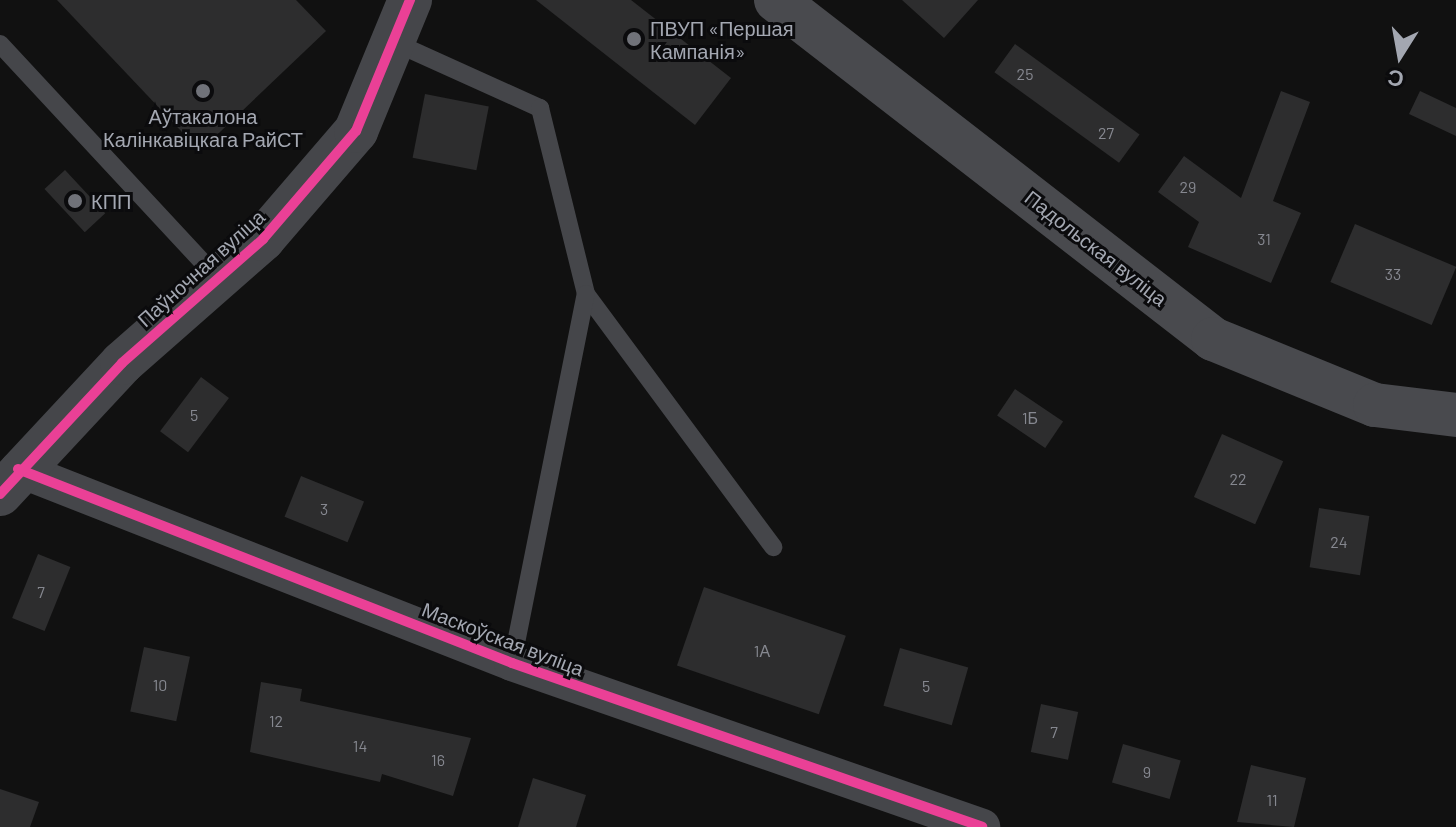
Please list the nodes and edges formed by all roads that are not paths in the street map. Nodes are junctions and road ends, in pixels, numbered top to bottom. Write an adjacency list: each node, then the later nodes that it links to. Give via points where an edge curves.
1 (410, 0): 4 (street, Паўночная вуліца)
2 (776, 0): 7 (main road, Падольская вуліца, via 1213,339 1375,405)
3 (0, 44): 5 (lane)
4 (398, 44): 5 (street, Паўночная вуліца, via 356,131 263,239); 6 (lane, via 540,108)
5 (218, 279): 8 (street, Паўночная вуліца)
6 (586, 294): 9 (lane); 10 (lane)
7 (1456, 415)
8 (9, 481): 10 (street, Маскоўская вуліца)
9 (773, 547)
10 (512, 663): 11 (street, Маскоўская вуліца)
11 (982, 827)

